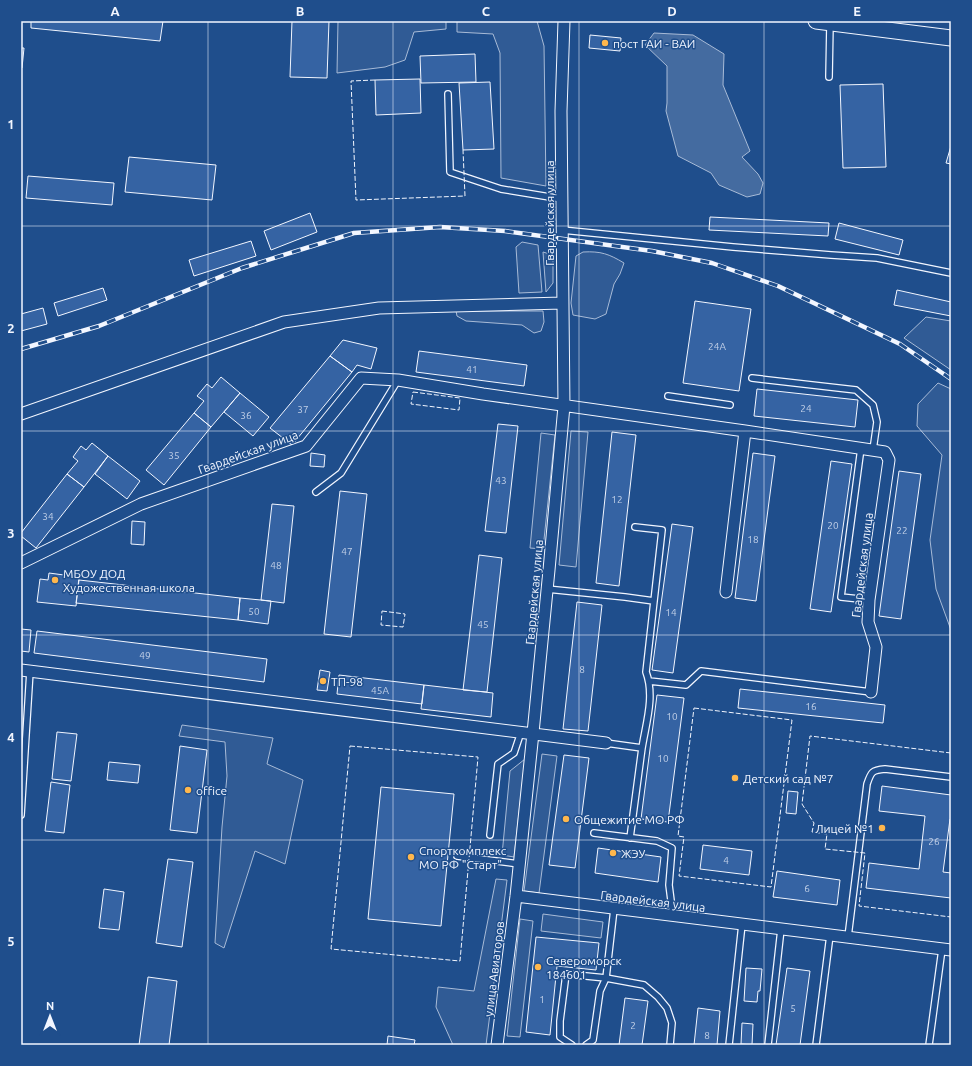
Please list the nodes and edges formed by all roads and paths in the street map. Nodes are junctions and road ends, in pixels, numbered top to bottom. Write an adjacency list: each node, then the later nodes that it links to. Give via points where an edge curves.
1 (564, 21): 6 (street, Гвардейская улица)
2 (823, 22): 3 (main road); 4 (lane)
3 (951, 38)
4 (829, 76)
5 (448, 94): 6 (lane, via 450,172 501,189)
6 (562, 199): 7 (street, Гвардейская улица)
7 (562, 230): 8 (lane, via 878,258); 9 (street, Гвардейская улица)
8 (951, 273)
9 (562, 303): 13 (street, Гвардейская улица); 15 (street, via 379,308 284,322)
10 (752, 378): 18 (lane, via 856,390 873,405 877,422)
11 (398, 380): 13 (street, Гвардейская улица); 19 (lane, via 341,473); 21 (street, Гвардейская улица, via 361,378 306,446 141,504)
12 (668, 396): 14 (lane)
13 (564, 406): 16 (street, Гвардейская улица); 22 (street, Гвардейская улица)
14 (730, 406)
15 (21, 414)
16 (745, 431): 17 (street, Гвардейская улица); 23 (street)
17 (861, 448): 18 (street, Гвардейская улица); 24 (lane, via 841,597)
18 (873, 450): 24 (street, Гвардейская улица, via 884,452 889,460)
19 (316, 492)
20 (635, 527): 25 (lane, via 662,530)
21 (21, 563)
22 (547, 588): 25 (lane); 30 (street, Гвардейская улица)
23 (726, 592)
24 (869, 600): 28 (street, Гвардейская улица, via 868,622 876,647)
25 (654, 601): 27 (lane, via 646,672)
26 (26, 670): 29 (street); 31 (lane)
27 (649, 681): 28 (lane, via 686,685 701,671); 33 (lane, via 650,694)
28 (871, 692)
29 (521, 731): 30 (street); 38 (lane, via 514,752 498,764)
30 (533, 733): 32 (street); 41 (street, Гвардейская улица)
31 (24, 742): 35 (lane)
32 (606, 743): 33 (lane)
33 (642, 748): 39 (lane)
34 (951, 777): 48 (lane, via 885,769 870,774)
35 (22, 782): 36 (lane)
36 (21, 815)
37 (594, 834): 39 (lane)
38 (490, 835)
39 (630, 838): 44 (lane, via 657,841 672,848 669,885)
40 (457, 856): 41 (lane)
41 (519, 864): 42 (street, Гвардейская улица)
42 (516, 896): 43 (street, Гвардейская улица); 51 (street, улица Авиаторов)
43 (614, 909): 44 (street, Гвардейская улица); 50 (lane)
44 (673, 916): 45 (street, Гвардейская улица)
45 (742, 924): 46 (street, Гвардейская улица); 55 (lane)
46 (781, 928): 47 (street, Гвардейская улица); 56 (lane)
47 (830, 935): 48 (street, Гвардейская улица); 57 (lane)
48 (848, 937): 49 (street, Гвардейская улица)
49 (947, 949): 58 (lane)
50 (606, 978): 52 (lane, via 566,974 560,1037); 53 (lane, via 600,991 593,1040); 54 (lane, via 644,985 658,998 667,1008 672,1023)
51 (497, 1045)
52 (572, 1045)
53 (586, 1045)
54 (670, 1045)
55 (729, 1045)
56 (768, 1045)
57 (816, 1045)
58 (929, 1045)

